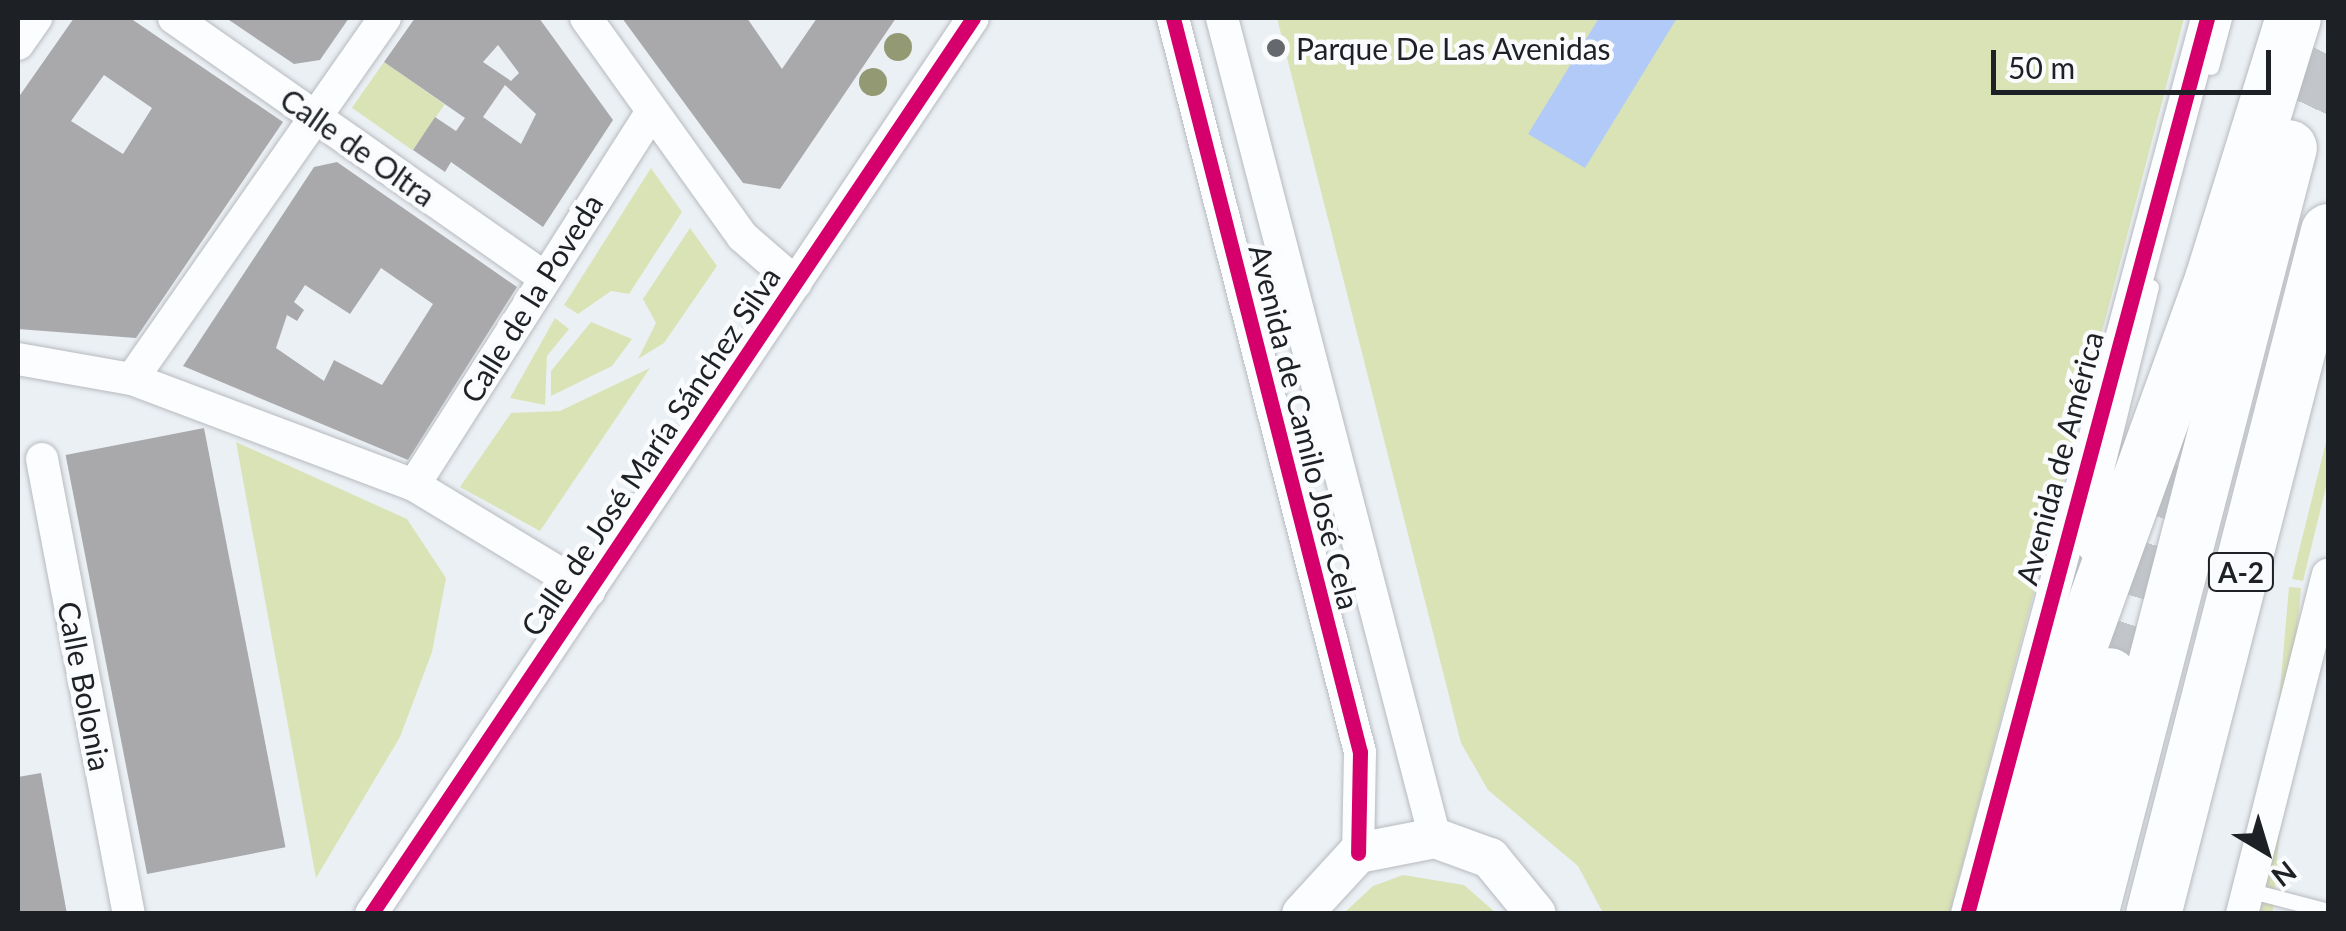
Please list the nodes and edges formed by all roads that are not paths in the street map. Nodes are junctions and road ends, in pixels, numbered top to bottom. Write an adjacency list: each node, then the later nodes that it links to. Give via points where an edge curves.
1 (36, 18): 12 (street)
2 (174, 18): 14 (street, Calle de Oltra)
3 (385, 18): 14 (street)
4 (586, 18): 13 (street)
5 (972, 18): 17 (street, Calle de José María Sánchez Silva)
6 (1222, 18): 26 (street, Avenida de Camilo José Cela)
7 (2207, 18): 34 (street, Avenida de América)
8 (2224, 18): 25 (lane)
9 (2294, 18): 25 (highway, via 2212,278)
10 (2321, 18): 37 (highway, A-2)
11 (1170, 23): 27 (street, Avenida de Camilo José Cela, via 1360,752)
12 (18, 44)
13 (651, 113): 16 (street, Calle de la Poveda); 17 (street, via 742,237)
14 (315, 117): 16 (street, Calle de Oltra); 19 (street)
15 (2328, 231): 38 (highway, A-2)
16 (542, 276): 21 (street, Calle de la Poveda)
17 (796, 283): 23 (street, Calle de José María Sánchez Silva)
18 (26, 360): 19 (street)
19 (132, 378): 21 (street)
20 (42, 459): 30 (street, Calle Bolonia)
21 (414, 485): 23 (street)
22 (2327, 588): 28 (street)
23 (589, 590): 31 (street, Calle de José María Sánchez Silva)
24 (2109, 675): 36 (highway)
25 (2040, 752): 35 (highway)
26 (1435, 838): 27 (street); 33 (street, via 1490,858)
27 (1358, 853): 32 (street)
28 (2245, 902): 29 (lane)
29 (2328, 911)
30 (129, 914)
31 (371, 914)
32 (1302, 914)
33 (1536, 914)
34 (1967, 914)
35 (2000, 914)
36 (2046, 914)
37 (2090, 914)
38 (2153, 914)

